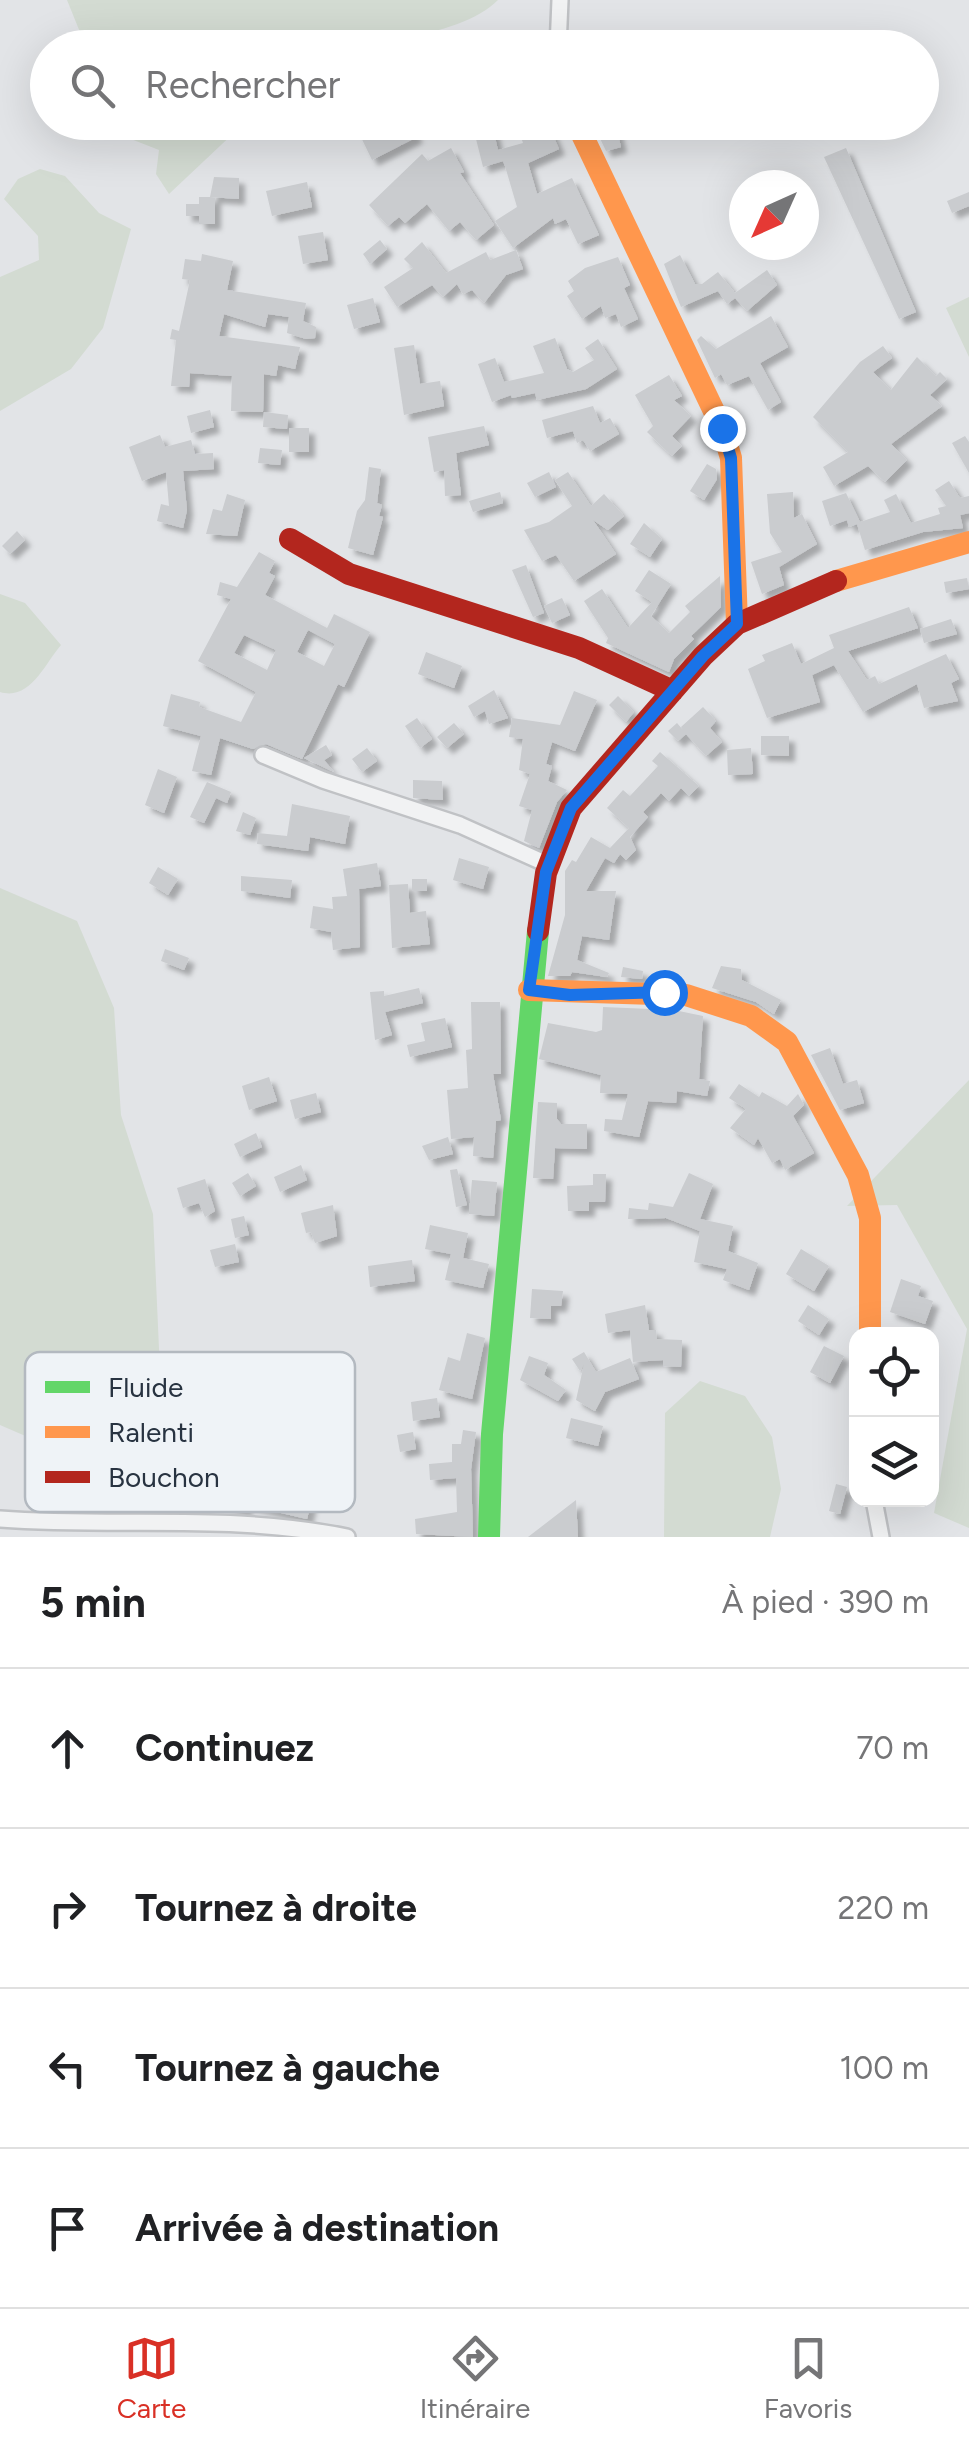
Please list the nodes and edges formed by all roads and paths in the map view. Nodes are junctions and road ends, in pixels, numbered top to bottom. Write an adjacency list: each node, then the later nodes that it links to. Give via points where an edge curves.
1 (560, 0): 2 (street)
2 (559, 30)
3 (585, 140): 6 (street, via 722,428 731,458)
4 (290, 540): 7 (street, via 335,570 604,654)
5 (969, 542): 6 (street, via 862,571)
6 (737, 624): 7 (street)
7 (673, 691): 9 (street, via 571,808)
8 (263, 756): 9 (street, via 460,825)
9 (548, 865): 10 (street)
10 (529, 990): 11 (street, via 686,995 751,1016 787,1042 858,1175 870,1218); 15 (street)
11 (870, 1327)
12 (875, 1507): 16 (street)
13 (0, 1519): 14 (street, via 182,1519)
14 (347, 1537)
15 (489, 1537)
16 (881, 1537)

